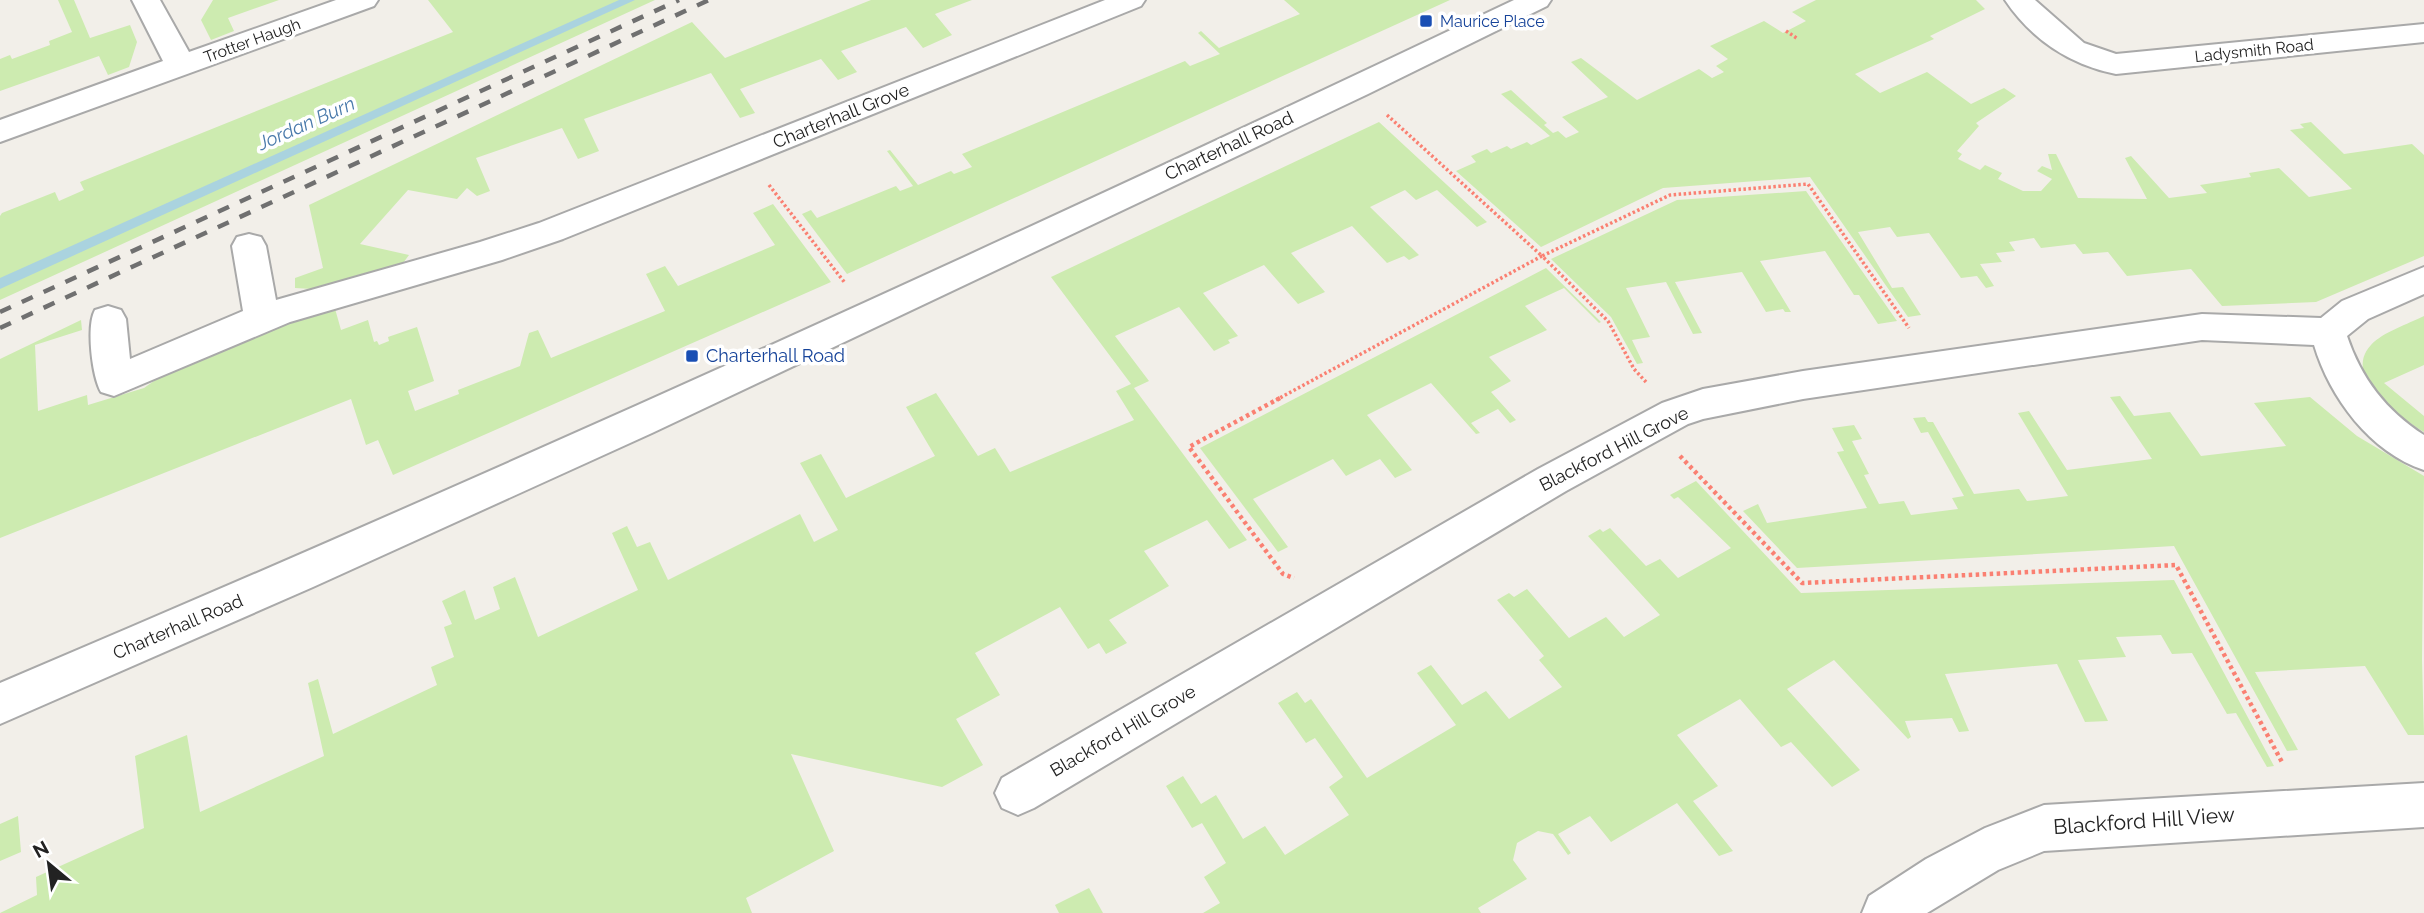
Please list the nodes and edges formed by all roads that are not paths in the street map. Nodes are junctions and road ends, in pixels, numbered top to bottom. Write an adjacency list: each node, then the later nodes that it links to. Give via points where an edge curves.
1 (146, 0): 7 (street, Trotter Haugh)
2 (364, 0): 7 (street, Trotter Haugh)
3 (1131, 0): 12 (street, Charterhall Grove, via 551,231)
4 (1537, 0): 15 (street, Charterhall Road, via 475,496)
5 (2019, 0): 6 (street, Ladysmith Road, via 2063,45 2085,58 2116,64)
6 (2424, 33)
7 (181, 66): 8 (street, Trotter Haugh)
8 (0, 131)
9 (249, 246): 12 (street)
10 (2424, 280): 13 (street, via 2355,310)
11 (108, 319): 12 (street, Charterhall Grove, via 114,382)
12 (262, 319)
13 (2328, 332): 14 (street, via 2352,393 2375,418); 16 (street, Blackford Hill Grove, via 2202,327 1703,404 1663,419 1552,480)
14 (2424, 454)
15 (0, 704)
16 (1018, 793)
17 (2424, 805): 18 (street, Blackford Hill View, via 2044,828 1972,857)
18 (1886, 913)

